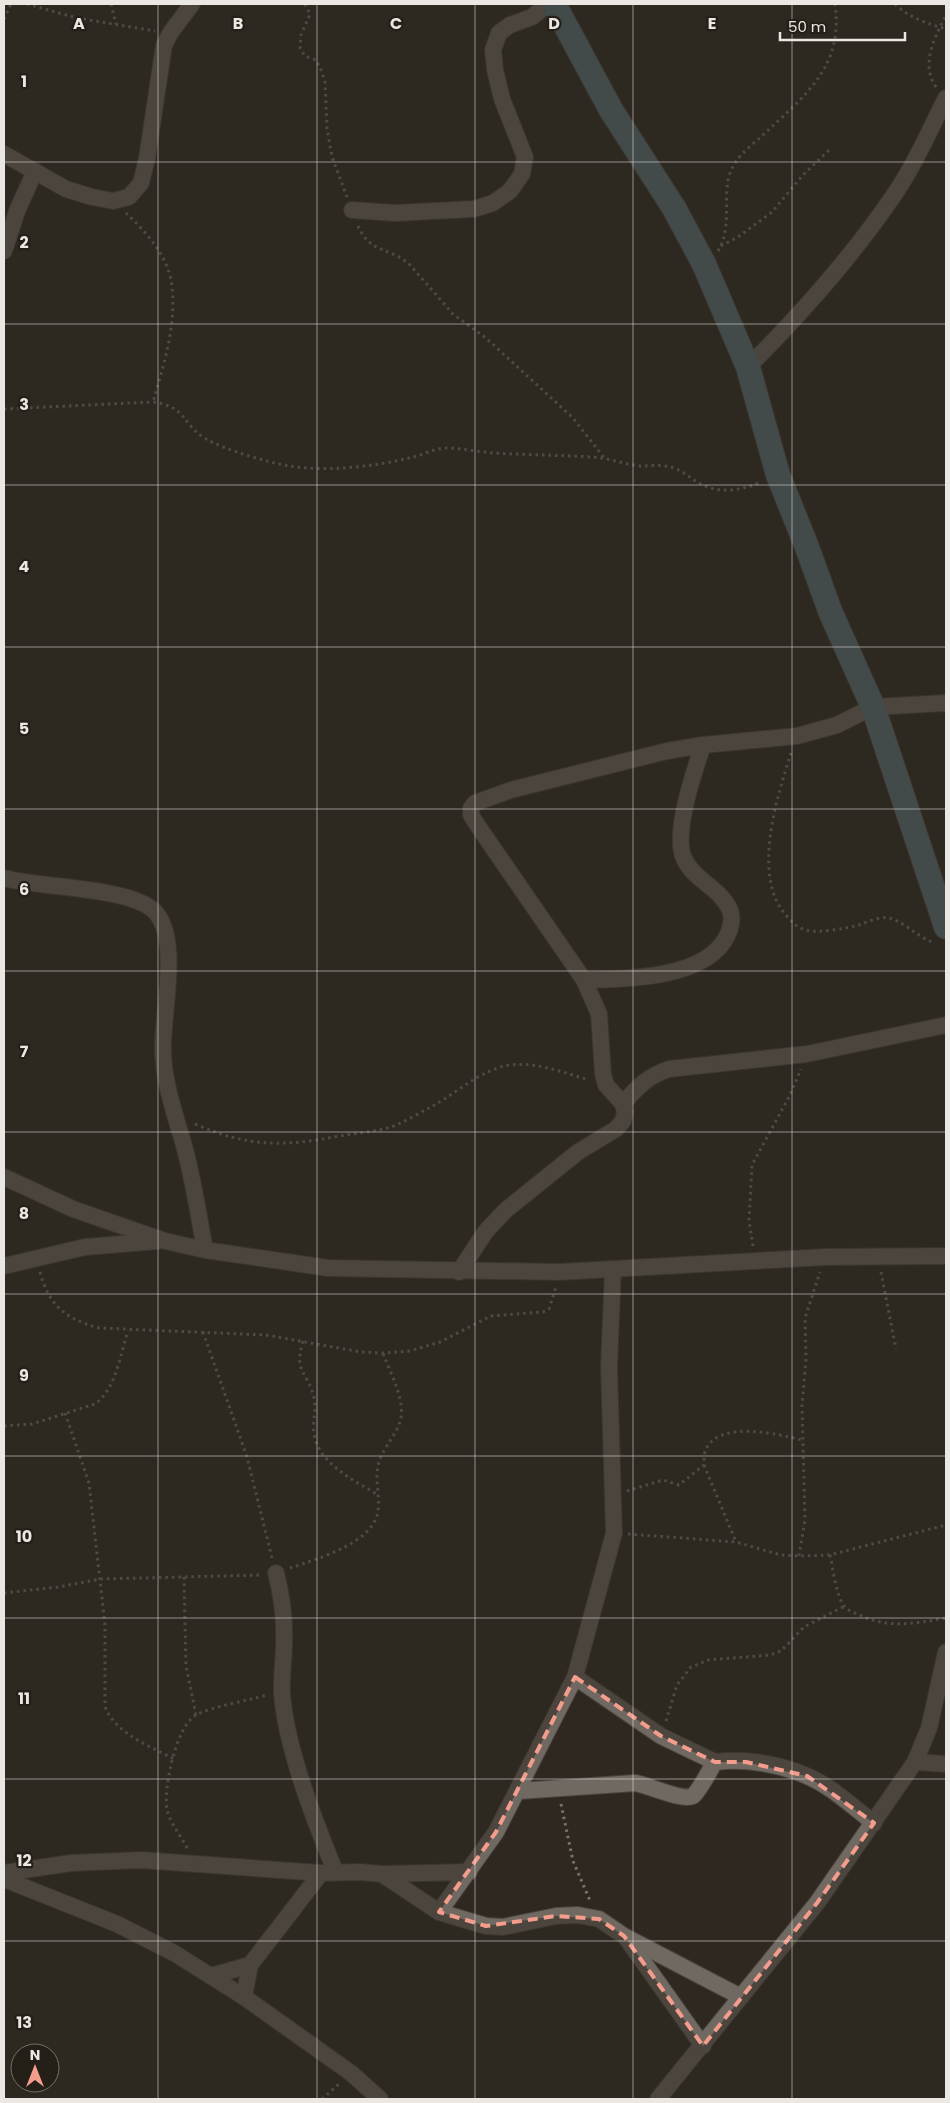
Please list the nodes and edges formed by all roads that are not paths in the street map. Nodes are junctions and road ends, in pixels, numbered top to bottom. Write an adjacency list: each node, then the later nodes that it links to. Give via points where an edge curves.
1 (192, 4): 6 (street, via 164,44 147,158 141,183 129,197 113,201 92,197 66,188)
2 (548, 4): 7 (street, via 532,17 499,33 493,50 502,99 525,157 522,174 510,191 493,203 474,210 396,213)
3 (554, 4): 9 (street, via 611,110 674,208 704,264)
4 (946, 99): 9 (street, via 897,191 853,251 796,319)
5 (4, 154): 6 (street)
6 (35, 171): 8 (street)
7 (352, 210)
8 (4, 251)
9 (748, 367): 11 (street, via 778,475 830,611)
10 (946, 703): 11 (street)
11 (873, 707): 12 (street, via 837,724 797,736); 14 (street)
12 (703, 745): 15 (street, via 690,783 680,842 689,867 724,898 731,913 730,930 723,945 704,959 649,978); 15 (street, via 511,790 475,803 471,808 471,815 480,830)
13 (4, 878): 20 (street, via 133,899 152,909 163,923 168,970 163,1050 166,1080 194,1191)
14 (944, 935)
15 (584, 980): 17 (street, via 599,1014 606,1085)
16 (946, 1025): 17 (street, via 807,1054 669,1069 652,1075)
17 (623, 1104): 24 (street, via 623,1121 616,1129 578,1152 506,1210 486,1231)
18 (4, 1177): 19 (street, via 73,1209)
19 (165, 1241): 20 (street); 22 (street, via 85,1247)
20 (204, 1250): 24 (street, via 328,1268)
21 (946, 1256): 23 (street, via 826,1257)
22 (4, 1266)
23 (613, 1269): 24 (street); 28 (street, via 609,1367 614,1533)
24 (460, 1272)
25 (276, 1572): 34 (street, via 283,1598 282,1692 285,1720)
26 (946, 1652): 27 (street)
27 (944, 1676): 30 (street, via 929,1728)
28 (575, 1677): 29 (street, via 661,1736); 32 (street)
29 (716, 1762): 32 (street, via 691,1797 679,1798 656,1787 635,1783); 33 (street, via 746,1762 807,1776)
30 (914, 1762): 31 (street); 33 (street)
31 (946, 1764)
32 (518, 1791): 35 (street)
33 (874, 1822): 44 (street, via 817,1903)
34 (328, 1872): 36 (street, via 141,1860 71,1863); 37 (street); 41 (street)
35 (469, 1872): 37 (street); 39 (street)
36 (4, 1874)
37 (382, 1874): 39 (street)
38 (4, 1880): 42 (street, via 117,1924)
39 (439, 1912): 40 (street, via 494,1927 578,1915 599,1919)
40 (624, 1936): 44 (street); 45 (street)
41 (250, 1965): 42 (street); 43 (street)
42 (211, 1976): 43 (street)
43 (244, 1997): 46 (street, via 351,2073)
44 (741, 1997): 45 (street)
45 (703, 2046): 47 (street)
46 (380, 2099)
47 (658, 2099)

